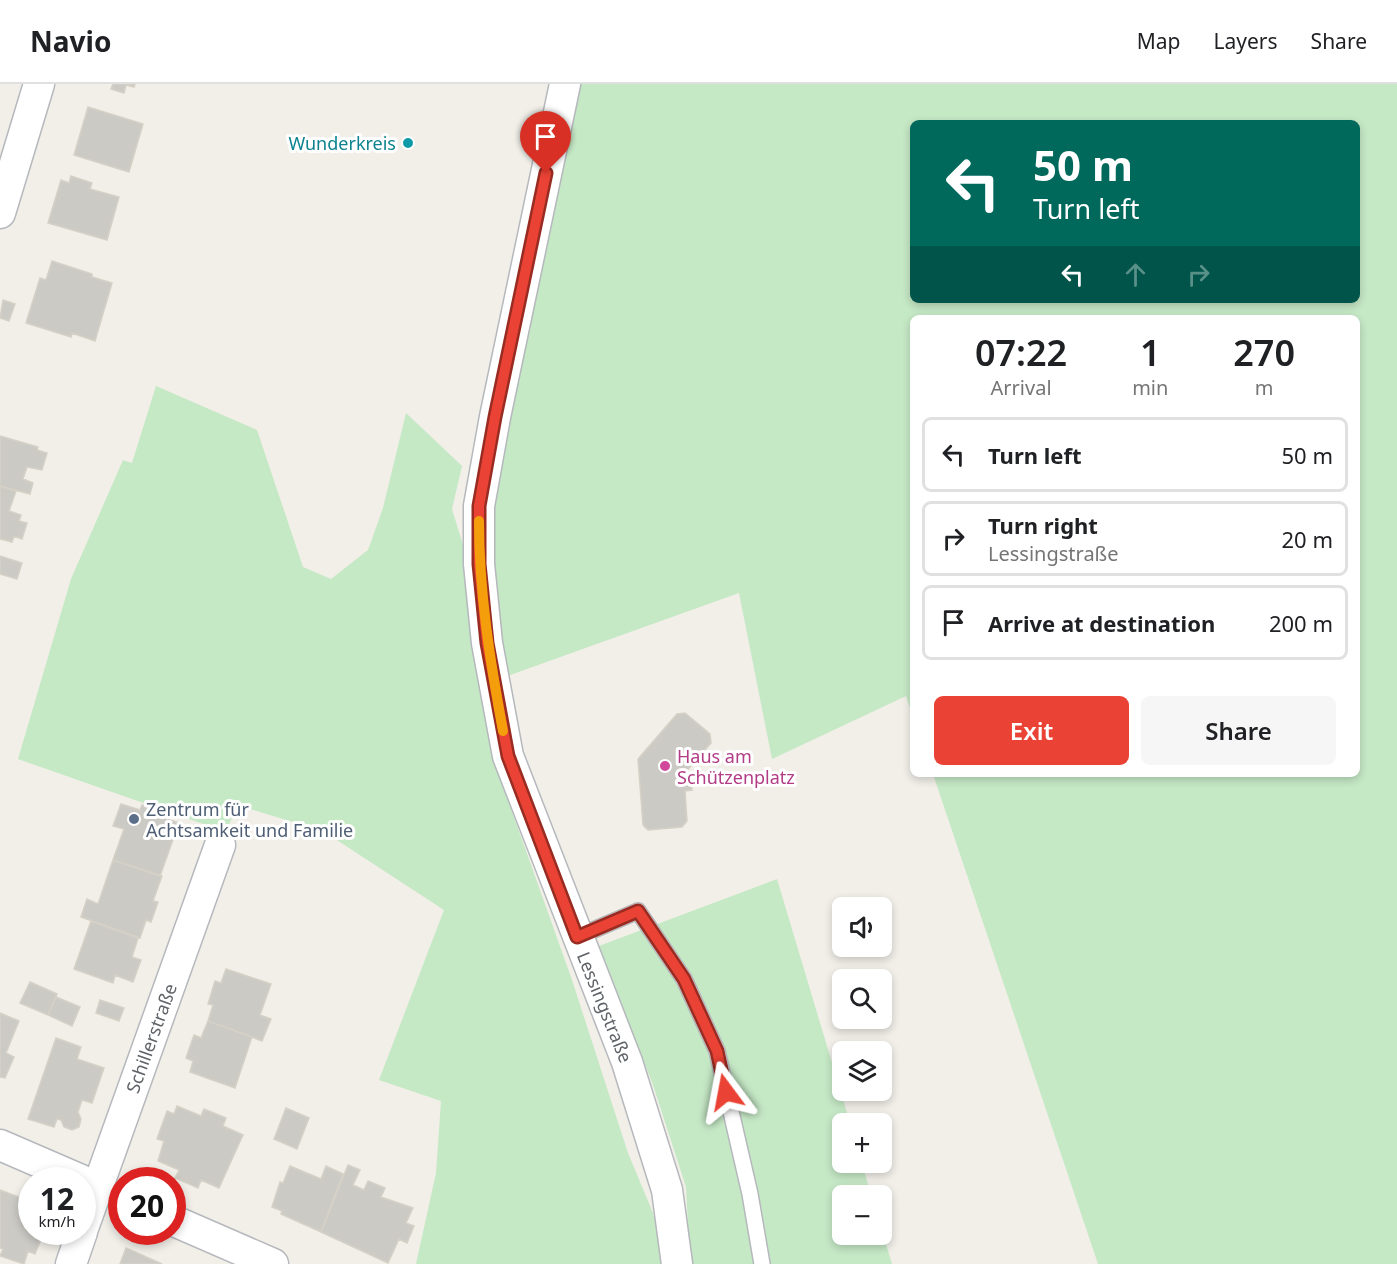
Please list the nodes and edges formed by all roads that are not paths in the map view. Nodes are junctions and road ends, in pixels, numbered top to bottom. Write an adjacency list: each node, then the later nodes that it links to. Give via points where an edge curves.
1 (39, 84): 3 (street)
2 (565, 84): 5 (street, Lessingstraße, via 491,439 479,506 479,564 487,643 508,756)
3 (0, 213)
4 (220, 844): 8 (street, Schillerstraße)
5 (577, 937): 13 (street, Lessingstraße, via 627,1062 667,1190); 14 (lane, via 638,911 684,979 717,1051)
6 (0, 1145): 7 (street)
7 (50, 1167)
8 (96, 1187)
9 (186, 1226): 12 (street)
10 (77, 1245): 11 (street, Schillerstraße)
11 (71, 1264)
12 (273, 1264)
13 (677, 1264)
14 (762, 1264)

